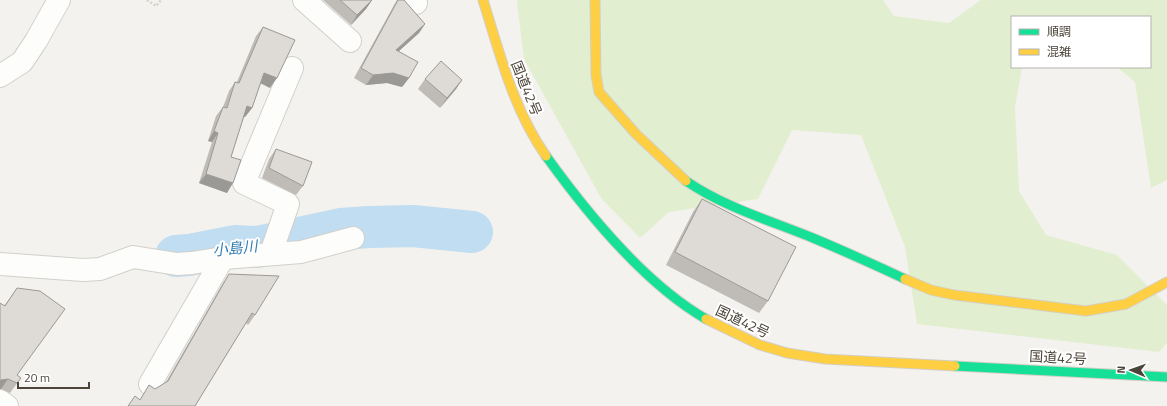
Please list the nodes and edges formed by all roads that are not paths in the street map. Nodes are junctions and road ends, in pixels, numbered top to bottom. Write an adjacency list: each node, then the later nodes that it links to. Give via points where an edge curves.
1 (59, 0): 7 (street, via 22,62)
2 (304, 0): 5 (street)
3 (483, 0): 13 (main road, 国道42号, via 512,94 526,123 553,165 639,268 663,290 725,331 773,350 825,359)
4 (595, 0): 12 (main road, via 596,75 599,92 636,134 681,178 710,197 762,220 813,238 931,290 954,295 1086,311 1126,304)
5 (350, 41)
6 (292, 68): 9 (street, via 244,183 288,204)
7 (0, 76)
8 (353, 238): 9 (street, via 301,252)
9 (271, 253): 10 (street)
10 (223, 258): 11 (street, via 177,264 133,257 100,269 83,270); 14 (street)
11 (0, 264)
12 (1167, 282)
13 (1167, 377)
14 (150, 384)
15 (0, 402): 16 (street)
16 (7, 406)

